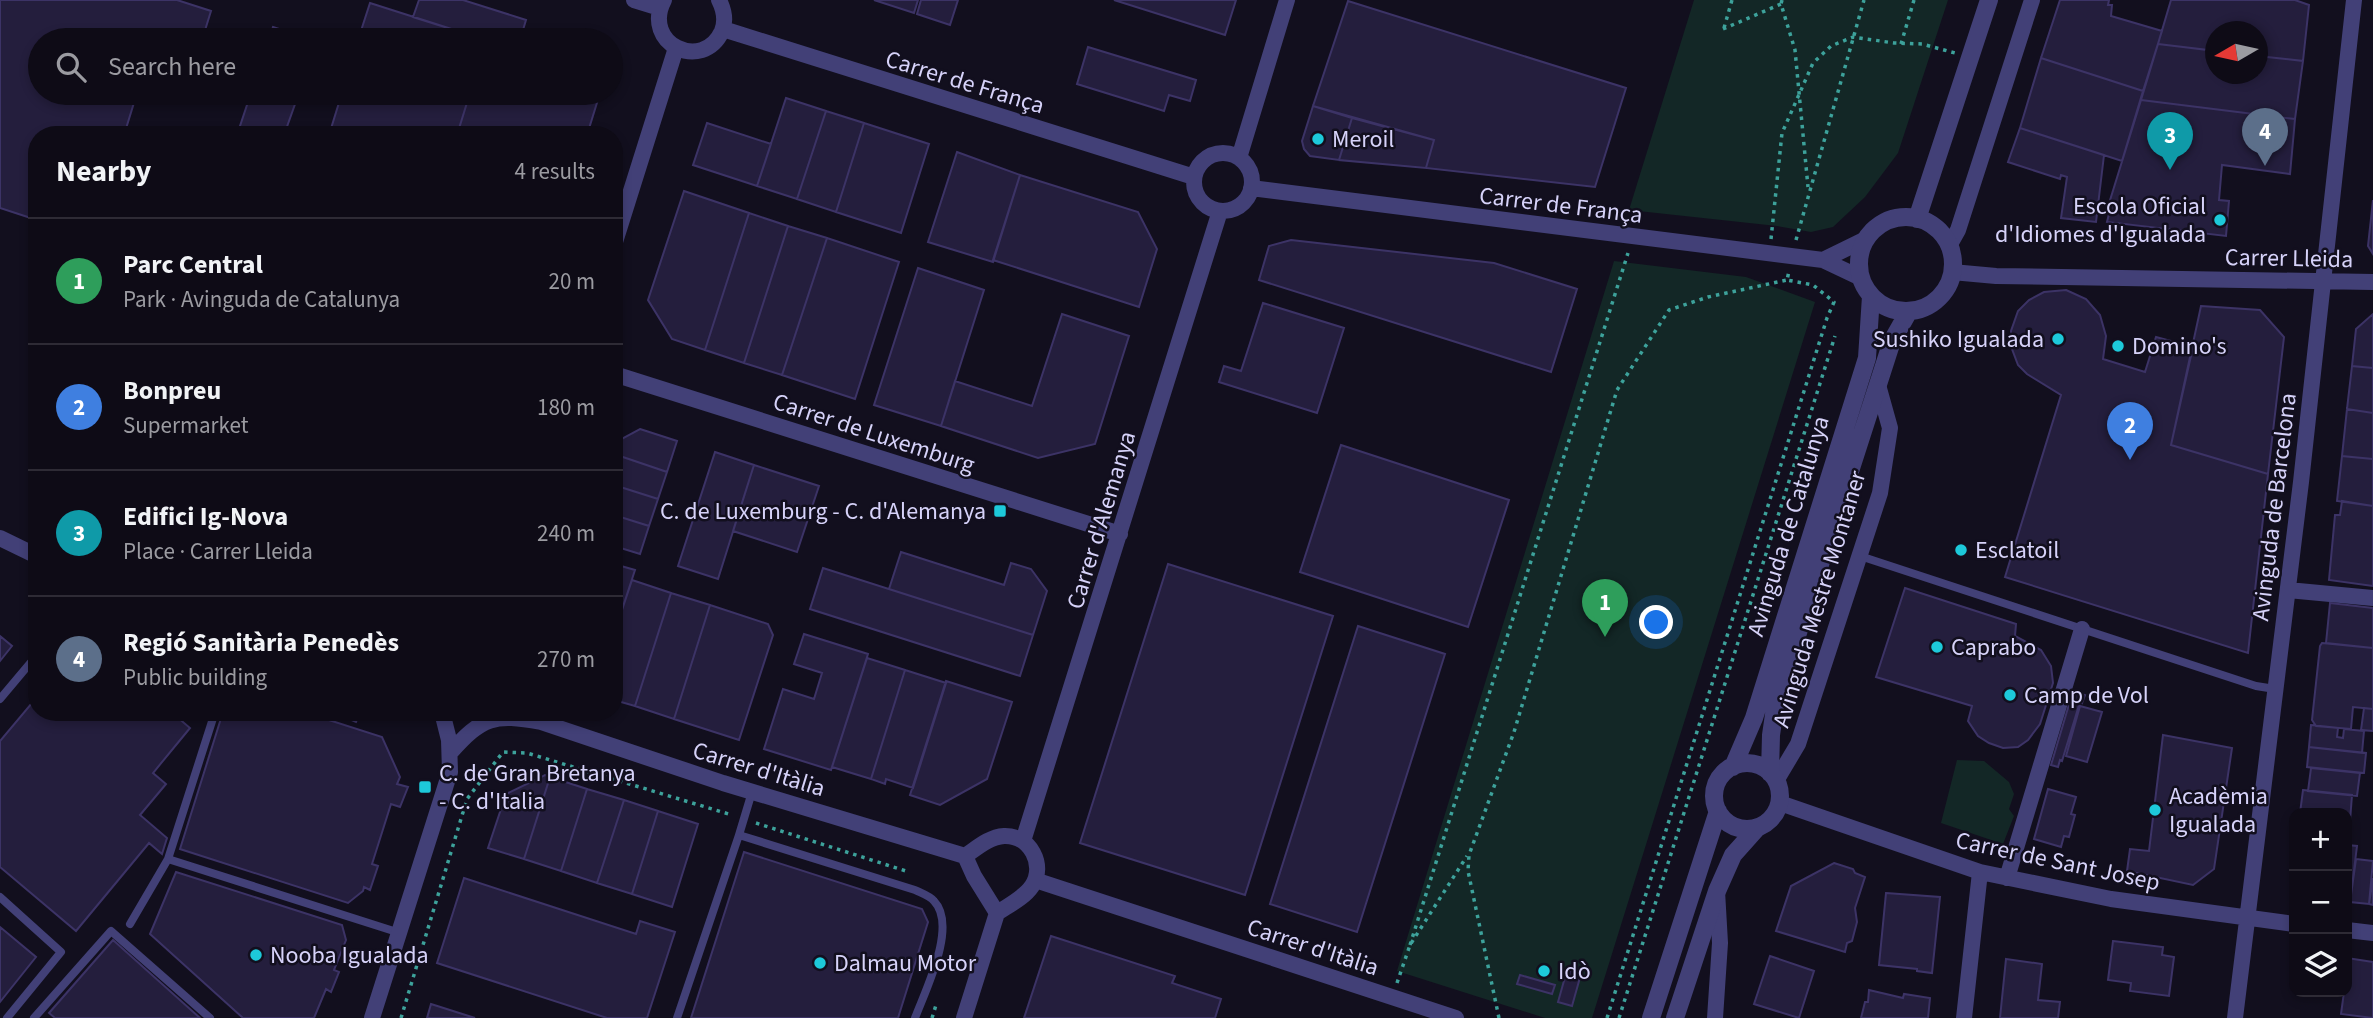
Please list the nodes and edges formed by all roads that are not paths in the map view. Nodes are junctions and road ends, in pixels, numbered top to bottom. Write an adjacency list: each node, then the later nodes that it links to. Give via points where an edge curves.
1 (634, 0): 7 (street)
2 (719, 0): 8 (street)
3 (1287, 0): 10 (street)
4 (1989, 0): 15 (street)
5 (2032, 0): 17 (street)
6 (2354, 0): 21 (street, Avinguda de Barcelona)
7 (662, 4): 9 (street, via 658,17 661,31)
8 (723, 29): 9 (street, via 704,49); 11 (street, Carrer de França)
9 (676, 48): 14 (street)
10 (1239, 158): 11 (street, via 1211,155 1198,166); 12 (street, via 1250,173)
11 (1194, 177): 13 (street, via 1200,200)
12 (1251, 188): 13 (street, via 1240,205); 18 (street, Carrer de França)
13 (1220, 211): 27 (street, Carrer d'Alemanya)
14 (623, 216)
15 (1917, 219): 16 (street, via 1888,220); 17 (street, via 1939,232)
16 (1866, 239): 18 (street); 20 (street, via 1858,261)
17 (1949, 246): 19 (street)
18 (1823, 260): 20 (street, Carrer de França)
19 (1952, 272): 21 (street, Carrer Lleida); 24 (street, via 1937,299)
20 (1861, 278): 23 (street)
21 (2323, 281): 22 (street, Carrer Lleida); 31 (street, Avinguda de Barcelona)
22 (2373, 282)
23 (1871, 296): 24 (street, via 1888,308); 43 (street, Avinguda de Catalunya, via 1867,358 1754,718)
24 (1909, 311): 26 (street, Avinguda de Catalunya, via 1892,341)
25 (623, 377): 27 (street, Carrer de Luxemburg)
26 (1878, 385): 30 (street, Avinguda Mestre Montaner, via 1890,428 1880,493); 44 (street, Avinguda de Catalunya, via 1776,701 1771,735)
27 (1120, 534): 50 (street, Carrer d'Alemanya)
28 (0, 538): 29 (street)
29 (28, 552)
30 (1860, 556): 33 (lane); 44 (street, Avinguda Mestre Montaner, via 1798,744)
31 (2288, 590): 32 (street); 35 (street, Avinguda de Barcelona)
32 (2373, 598)
33 (2082, 629): 35 (lane); 54 (street)
34 (28, 666): 36 (lane)
35 (2275, 689): 59 (street, Avinguda de Barcelona)
36 (0, 699)
37 (212, 721): 52 (lane)
38 (444, 721): 42 (street)
39 (486, 721): 42 (street, Carrer d'Itàlia)
40 (536, 721): 41 (street, Carrer d'Itàlia)
41 (541, 722): 45 (street, Carrer d'Itàlia)
42 (450, 753): 63 (street, via 450,772)
43 (1733, 767): 44 (street, via 1752,764); 47 (street, via 1716,786)
44 (1773, 777): 46 (street)
45 (752, 792): 49 (lane); 51 (street, Carrer d'Itàlia)
46 (1780, 803): 48 (street, via 1768,822); 53 (street, Carrer de Sant Josep)
47 (1718, 811): 48 (street, via 1731,825 1749,830); 73 (street)
48 (1758, 827): 56 (street, via 1734,855)
49 (739, 835): 69 (lane); 70 (lane, via 915,890 934,901 942,916 942,944)
50 (1023, 841): 51 (street, via 995,838); 55 (street, via 1036,859)
51 (965, 856): 58 (street)
52 (168, 859): 61 (lane); 63 (lane)
53 (1980, 872): 54 (street, Carrer de Sant Josep); 76 (street)
54 (2007, 878): 59 (street, Carrer de Sant Josep, via 2111,900)
55 (1035, 880): 58 (street, via 1025,894); 72 (street, Carrer d'Itàlia)
56 (1717, 891): 74 (street); 75 (street, via 1720,943)
57 (0, 897): 65 (lane, via 61,952)
58 (997, 913): 71 (street)
59 (2245, 919): 60 (street, Carrer de Sant Josep); 77 (street, Avinguda de Barcelona)
60 (2289, 923)
61 (130, 924)
62 (2352, 931): 64 (street)
63 (400, 933): 68 (street)
64 (2373, 933)
65 (7, 1018)
66 (34, 1018): 67 (lane, via 111,931)
67 (209, 1018)
68 (372, 1018)
69 (677, 1018)
70 (915, 1018)
71 (964, 1018)
72 (1456, 1018)
73 (1651, 1018)
74 (1675, 1018)
75 (1715, 1018)
76 (1964, 1018)
77 (2235, 1018)

